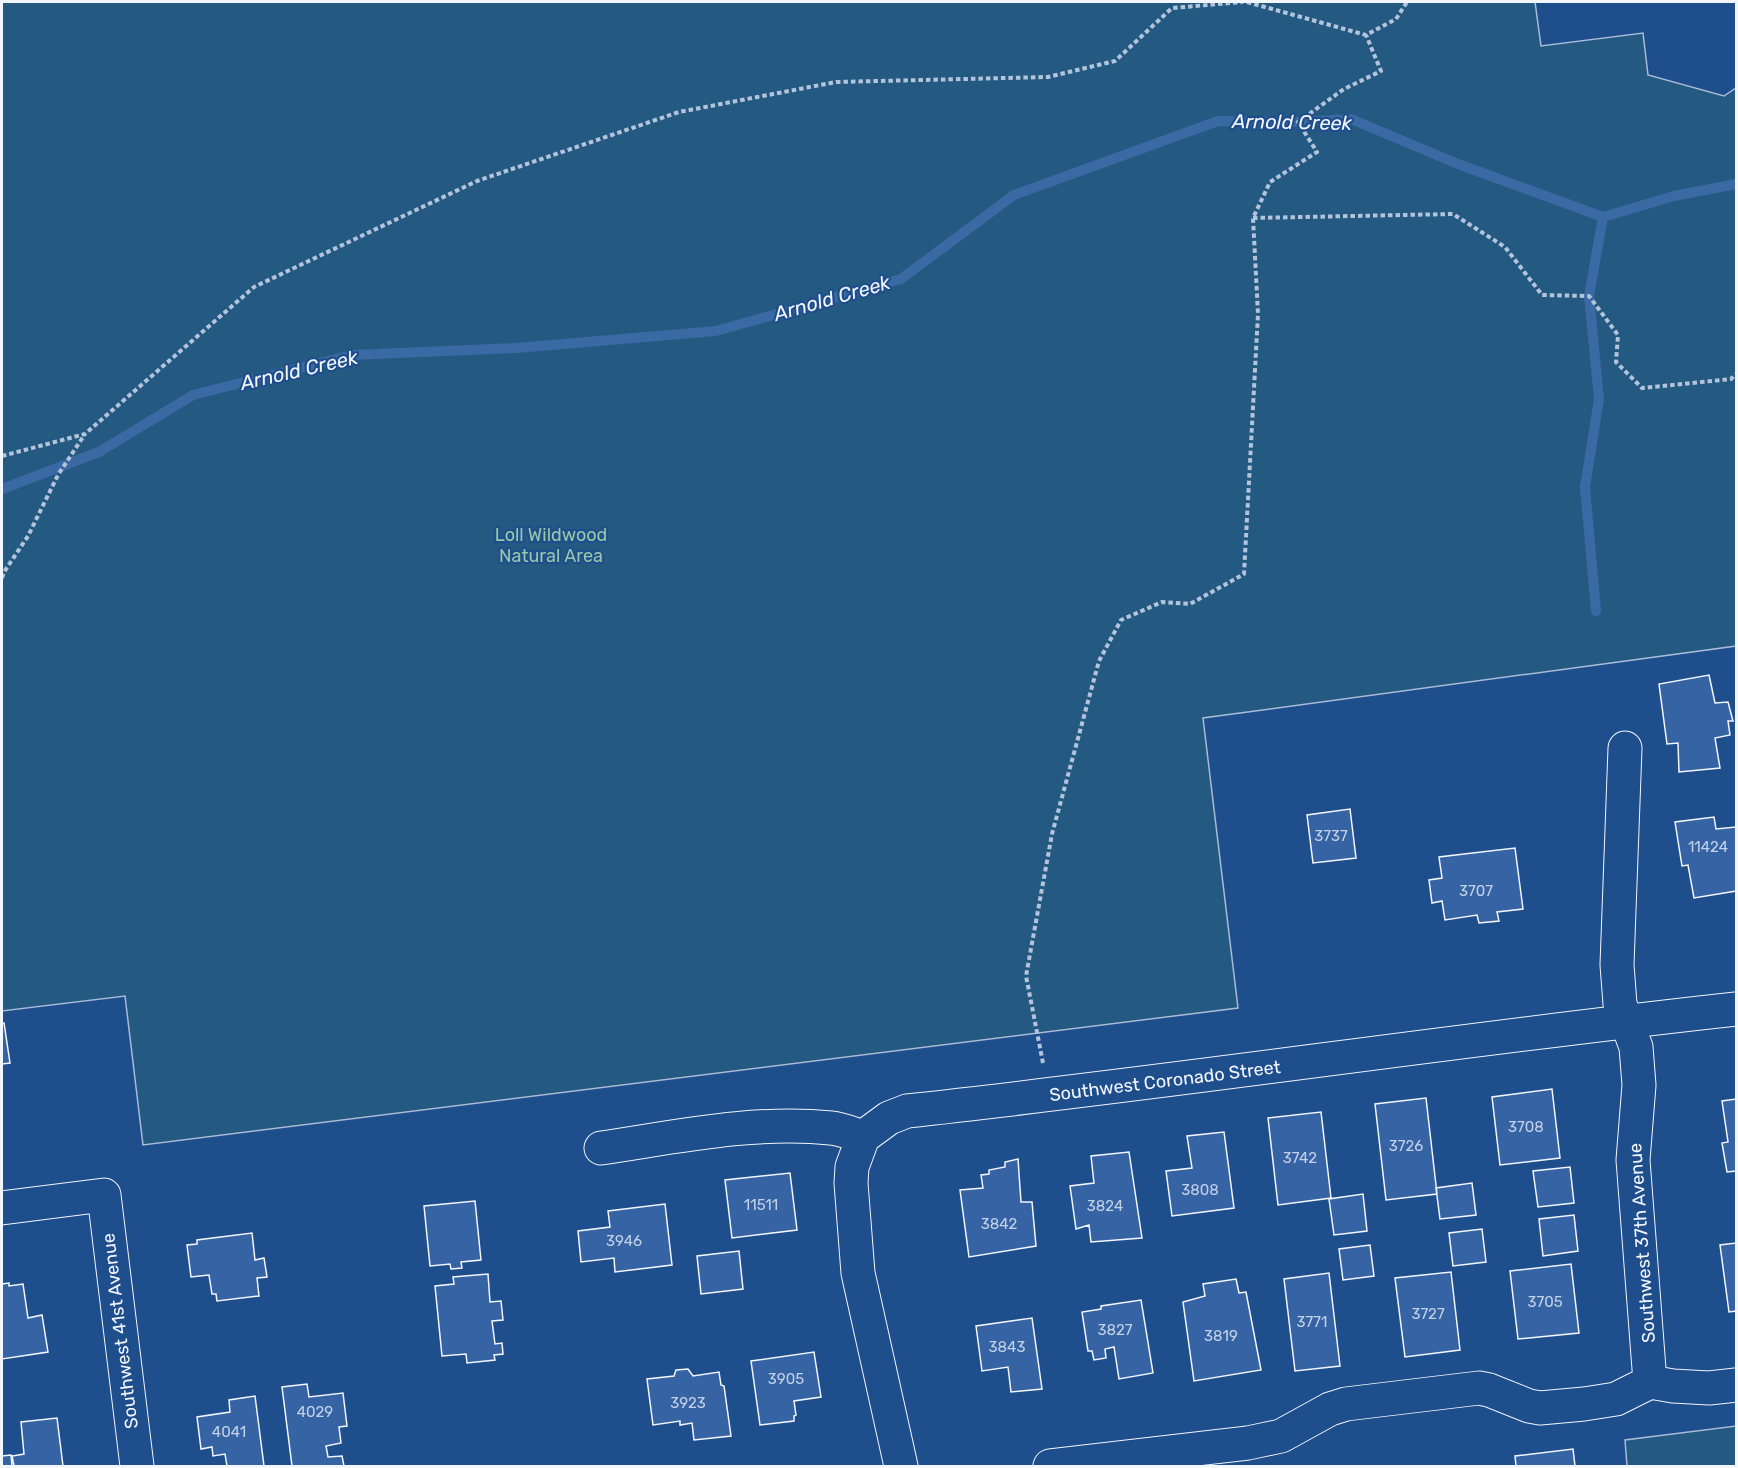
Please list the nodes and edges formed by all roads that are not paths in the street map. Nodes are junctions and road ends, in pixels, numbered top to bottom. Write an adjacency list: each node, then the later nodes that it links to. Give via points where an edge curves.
1 (1625, 748): 3 (street, Southwest 37th Avenue, via 1617,965)
2 (1737, 1009): 3 (street, Southwest Coronado Street)
3 (1625, 1021): 4 (street, Southwest Coronado Street, via 907,1111 889,1118); 7 (street, Southwest 37th Avenue, via 1636,1047 1639,1085 1633,1160)
4 (863, 1137): 5 (street, via 833,1128 777,1127 716,1131); 10 (street, via 852,1167 851,1183 858,1273)
5 (601, 1148)
6 (2, 1208): 9 (street, Southwest 41st Avenue, via 104,1196)
7 (1650, 1382): 8 (street, via 1709,1388); 11 (street, via 1616,1399 1540,1408 1479,1388 1346,1404 1281,1436)
8 (1737, 1385)
9 (137, 1467)
10 (900, 1467)
11 (1050, 1467)

